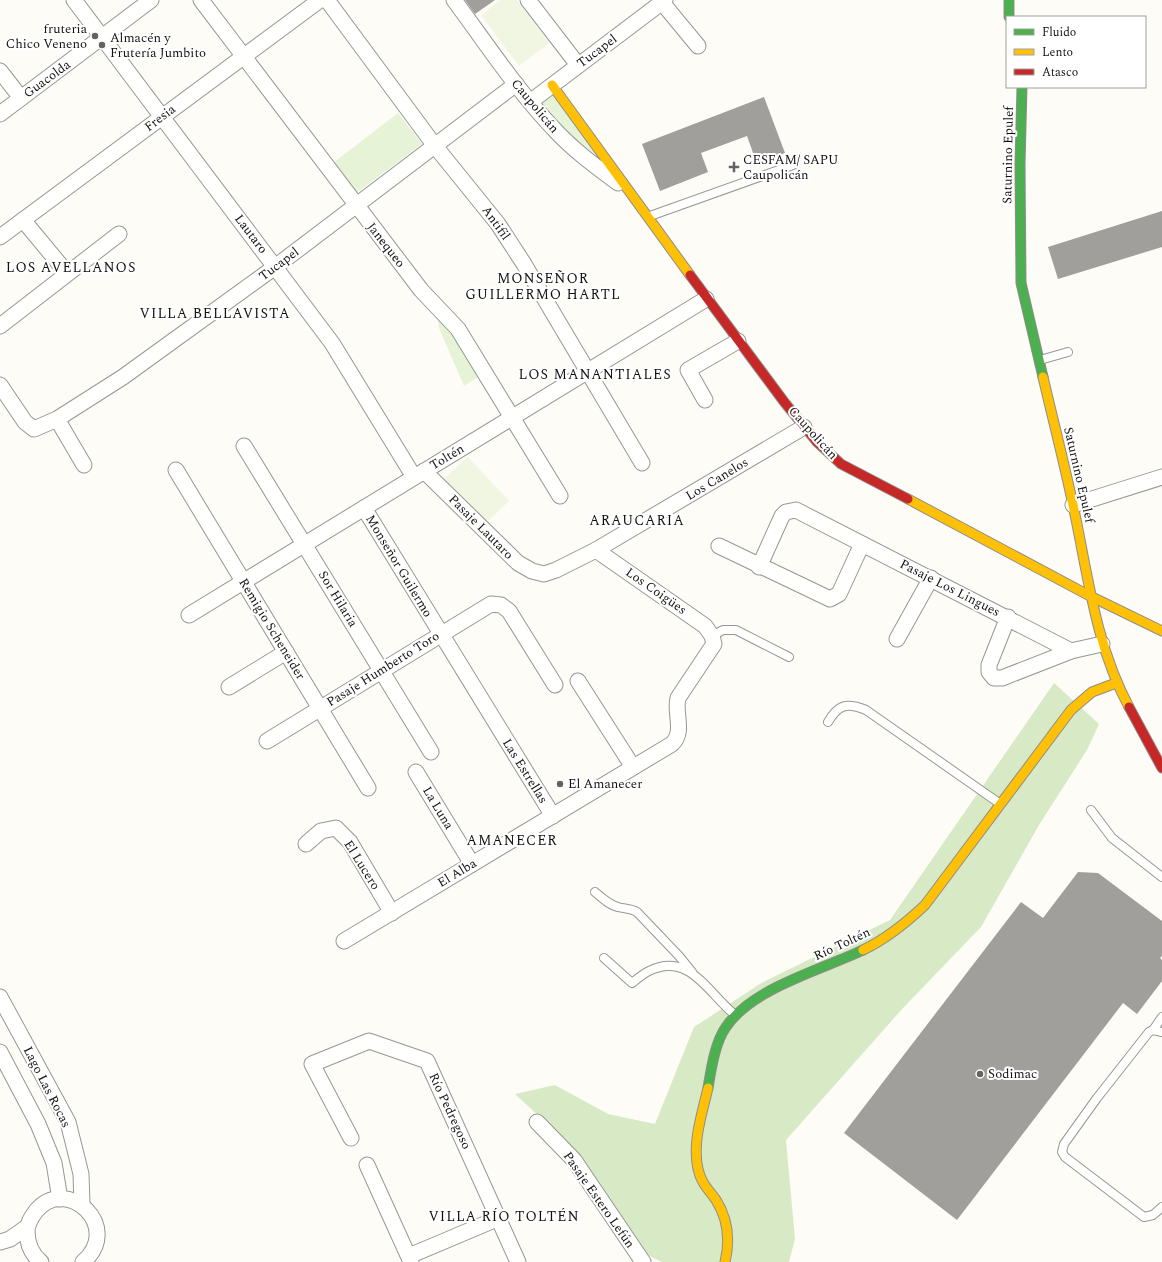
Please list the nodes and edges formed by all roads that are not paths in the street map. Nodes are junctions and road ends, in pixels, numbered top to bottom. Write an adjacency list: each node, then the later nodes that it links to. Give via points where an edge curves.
1 (74, 0): 11 (street, Lautaro)
2 (151, 0): 11 (street, Guacolda)
3 (201, 0): 13 (street, Janequeo)
4 (320, 0): 13 (street, Fresia)
5 (327, 0): 23 (street, Antifil)
6 (454, 0): 16 (street, Caupolicán)
7 (528, 0): 14 (street)
8 (1009, 0): 10 (street)
9 (662, 1): 12 (street); 14 (street, Tucapel)
10 (1009, 16)
11 (103, 38): 19 (street, Guacolda); 22 (street, Lautaro)
12 (698, 46)
13 (244, 56): 22 (street, Fresia); 27 (street, Janequeo)
14 (578, 66): 17 (street, Tucapel)
15 (0, 71): 19 (street)
16 (516, 84): 20 (street, Caupolicán); 23 (street, Tucapel)
17 (552, 85): 20 (street, Tucapel); 26 (street, Caupolicán)
18 (1022, 88): 30 (street, Saturnino Epulef)
19 (22, 98): 21 (street, Guacolda)
20 (530, 102): 26 (street, Caupolicán, via 571,146)
21 (0, 114)
22 (162, 117): 29 (street, Fresia); 33 (street, Lautaro)
23 (435, 146): 27 (street, Tucapel); 40 (street, Antifil, via 498,224)
24 (793, 165): 28 (lane)
25 (1011, 181): 30 (street, Saturnino Epulef)
26 (634, 194): 28 (street, Caupolicán)
27 (356, 206): 33 (street, Tucapel); 43 (street, Janequeo, via 421,290 458,329)
28 (649, 216): 35 (street, Caupolicán)
29 (23, 220): 32 (street, Fresia); 34 (street)
30 (1020, 223): 39 (street, Saturnino Epulef, via 1021,283)
31 (119, 234): 34 (street)
32 (0, 237)
33 (275, 267): 44 (street, Tucapel, via 122,377); 50 (street, Lautaro, via 332,343)
34 (67, 273): 36 (street)
35 (706, 299): 37 (street, Caupolicán); 40 (street, Toltén)
36 (0, 326)
37 (738, 341): 42 (street, via 688,370); 45 (street, Caupolicán)
38 (1068, 352): 39 (lane)
39 (1039, 361): 53 (street, Saturnino Epulef)
40 (587, 371): 43 (street, Toltén); 47 (street, Antifil)
41 (0, 385): 44 (street, Tucapel, via 25,422 34,429)
42 (704, 400)
43 (512, 417): 50 (street, Toltén); 52 (street, Janequeo)
44 (57, 419): 48 (street)
45 (804, 427): 58 (street, Los Canelos); 63 (street, Caupolicán, via 841,464)
46 (244, 446): 55 (street, Sor Hilaria)
47 (642, 463)
48 (84, 465)
49 (176, 470): 62 (street, Remigio Scheneider)
50 (419, 474): 54 (street, Toltén); 60 (street, Pasaje Lautaro, via 518,563)
51 (1162, 477): 53 (street)
52 (560, 496)
53 (1073, 505): 63 (street, Saturnino Epulef)
54 (364, 508): 55 (street, Toltén); 67 (street, Monseñor Guilermo)
55 (304, 544): 62 (street, Toltén); 74 (street, Sor Hilaria)
56 (862, 544): 59 (street, via 838,594 830,599); 59 (street, Pasaje Los Lingues, via 800,511 791,510 782,516); 61 (street, Pasaje Los Lingues)
57 (719, 546): 59 (street)
58 (596, 550): 60 (street, Los Canelos); 68 (street, Los Coigües, via 705,626)
59 (759, 567)
60 (544, 574)
61 (931, 578): 65 (street, Pasaje Los Lingues); 69 (street)
62 (244, 582): 64 (street, Toltén); 72 (street, Remigio Scheneider)
63 (1090, 596): 66 (street, Caupolicán); 70 (street, Saturnino Epulef)
64 (189, 615)
65 (1008, 617): 71 (street, Pasaje Los Lingues); 71 (street, via 989,665 989,672 994,678 1002,678)
66 (1162, 631)
67 (440, 634): 74 (street, Pasaje Humberto Toro); 76 (street, Pasaje Humberto Toro, via 491,604 501,605 509,611); 82 (street, Monseñor Guilermo)
68 (712, 636): 73 (lane, via 723,630 736,630); 86 (street, El Alba, via 714,644 678,698 677,737 672,744)
69 (897, 640)
70 (1102, 644): 71 (street); 77 (street, Saturnino Epulef)
71 (1072, 651)
72 (286, 652): 78 (street); 79 (street, Remigio Scheneider)
73 (789, 657)
74 (381, 671): 79 (street, Pasaje Humberto Toro); 84 (street, Sor Hilaria)
75 (578, 681): 86 (street)
76 (555, 684)
77 (1116, 684): 81 (street, Saturnino Epulef); 90 (street, Río Toltén, via 1092,692 1078,703)
78 (229, 687)
79 (320, 708): 83 (street, Pasaje Humberto Toro); 89 (street, Remigio Scheneider)
80 (828, 722): 90 (lane, via 835,710 841,707 853,706 866,710)
81 (1139, 724): 85 (street, Saturnino Epulef); 87 (street, Saturnino Epulef)
82 (498, 726): 92 (street, Las Estrellas)
83 (267, 741)
84 (431, 752)
85 (1162, 752)
86 (633, 767): 92 (street, El Alba)
87 (1162, 768)
88 (416, 772): 94 (street, La Luna)
89 (368, 788)
90 (1001, 804): 102 (street, Río Toltén, via 925,905 907,923 880,941 762,995)
91 (1090, 810): 95 (lane, via 1112,838)
92 (553, 816): 94 (street, El Alba)
93 (306, 844): 97 (street, El Lucero, via 321,831 336,828 350,842)
94 (472, 864): 97 (street, El Alba)
95 (1162, 877)
96 (595, 892): 100 (lane, via 612,905 630,908 636,912 680,956)
97 (392, 913): 98 (street, El Alba)
98 (344, 941)
99 (604, 958): 100 (lane, via 632,983 649,971 668,966 678,967)
100 (695, 976): 102 (lane)
101 (0, 997): 111 (street, Lago Las Rocas, via 68,1122 82,1174)
102 (736, 1015): 121 (street, Río Toltén, via 725,1028 713,1062 695,1150 700,1178 717,1201 725,1218 728,1236)
103 (1162, 1017): 104 (lane)
104 (1153, 1030): 105 (lane); 112 (lane, via 1097,1098 1064,1144 1062,1152 1065,1157 1144,1217 1153,1215)
105 (1162, 1032)
106 (0, 1052): 110 (street, Lago Las Rocas, via 38,1124 54,1163)
107 (537, 1122): 120 (street, Pasaje Estero Lefún, via 574,1160)
108 (351, 1138): 113 (street, Río Pedregoso, via 312,1064 369,1041 427,1061)
109 (367, 1165): 116 (street)
110 (60, 1199): 111 (street); 114 (street, via 39,1208 31,1216)
111 (82, 1205): 117 (street, via 96,1224 97,1235 95,1247)
112 (1162, 1207)
113 (499, 1218): 116 (street); 119 (street, Río Pedregoso)
114 (27, 1227): 115 (street, via 10,1239); 118 (street, via 30,1250)
115 (0, 1242)
116 (410, 1259)
117 (87, 1260)
118 (41, 1262)
119 (518, 1262)
120 (643, 1262)
121 (725, 1262)

